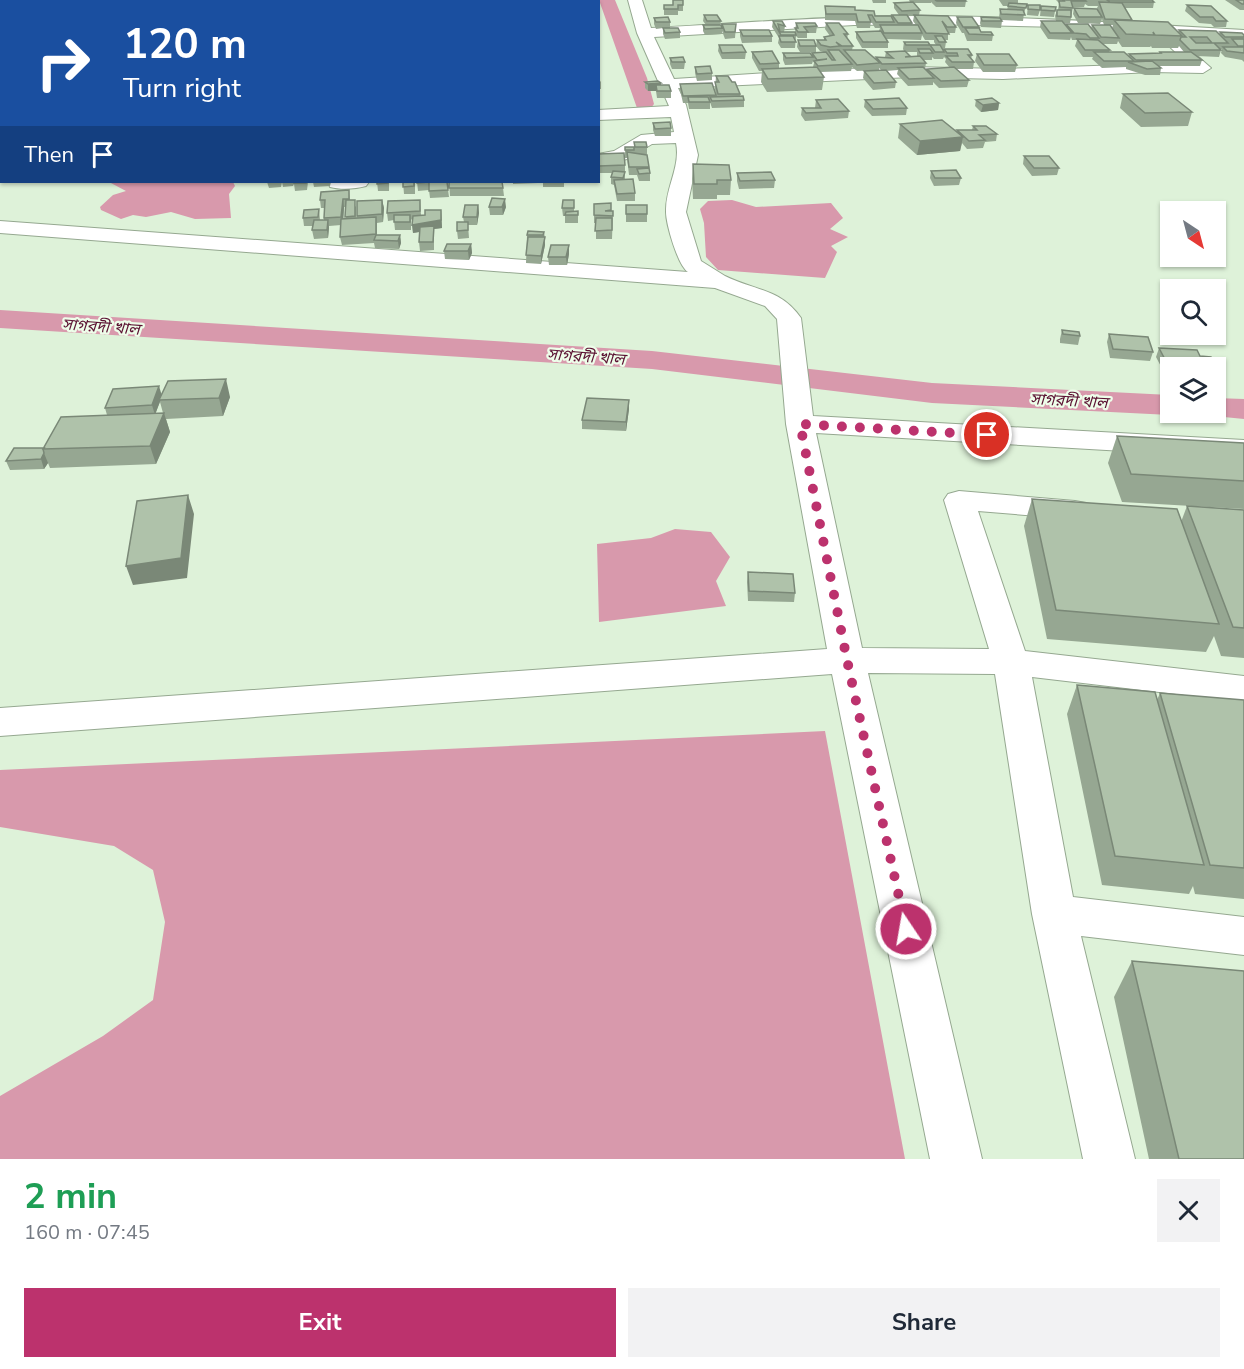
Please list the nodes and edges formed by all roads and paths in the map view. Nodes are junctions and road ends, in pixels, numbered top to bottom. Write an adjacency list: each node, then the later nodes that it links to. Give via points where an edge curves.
1 (635, 0): 7 (street)
2 (988, 7): 4 (street)
3 (825, 8): 5 (street)
4 (997, 22): 5 (street, via 933,20 903,27); 6 (street)
5 (832, 23): 7 (street)
6 (1190, 32): 8 (street); 10 (street, via 1179,47 1203,68)
7 (645, 33): 11 (street)
8 (1244, 35)
9 (918, 52): 10 (street)
10 (930, 73): 11 (street)
11 (666, 84): 12 (street)
12 (678, 111): 13 (street); 14 (street)
13 (600, 115)
14 (684, 137): 15 (street, via 648,139 620,155); 17 (street, via 688,155 676,212 691,264)
15 (600, 160)
16 (0, 227): 17 (street)
17 (718, 281): 18 (street, via 773,301 789,318)
18 (800, 418): 19 (street); 21 (street)
19 (1244, 449)
20 (1101, 512): 22 (street, via 958,500)
21 (847, 660): 22 (street); 24 (street); 27 (street)
22 (1011, 662): 23 (street); 25 (street)
23 (1244, 689)
24 (0, 722)
25 (1054, 914): 26 (street); 28 (street)
26 (1244, 936)
27 (956, 1159)
28 (1109, 1159)

